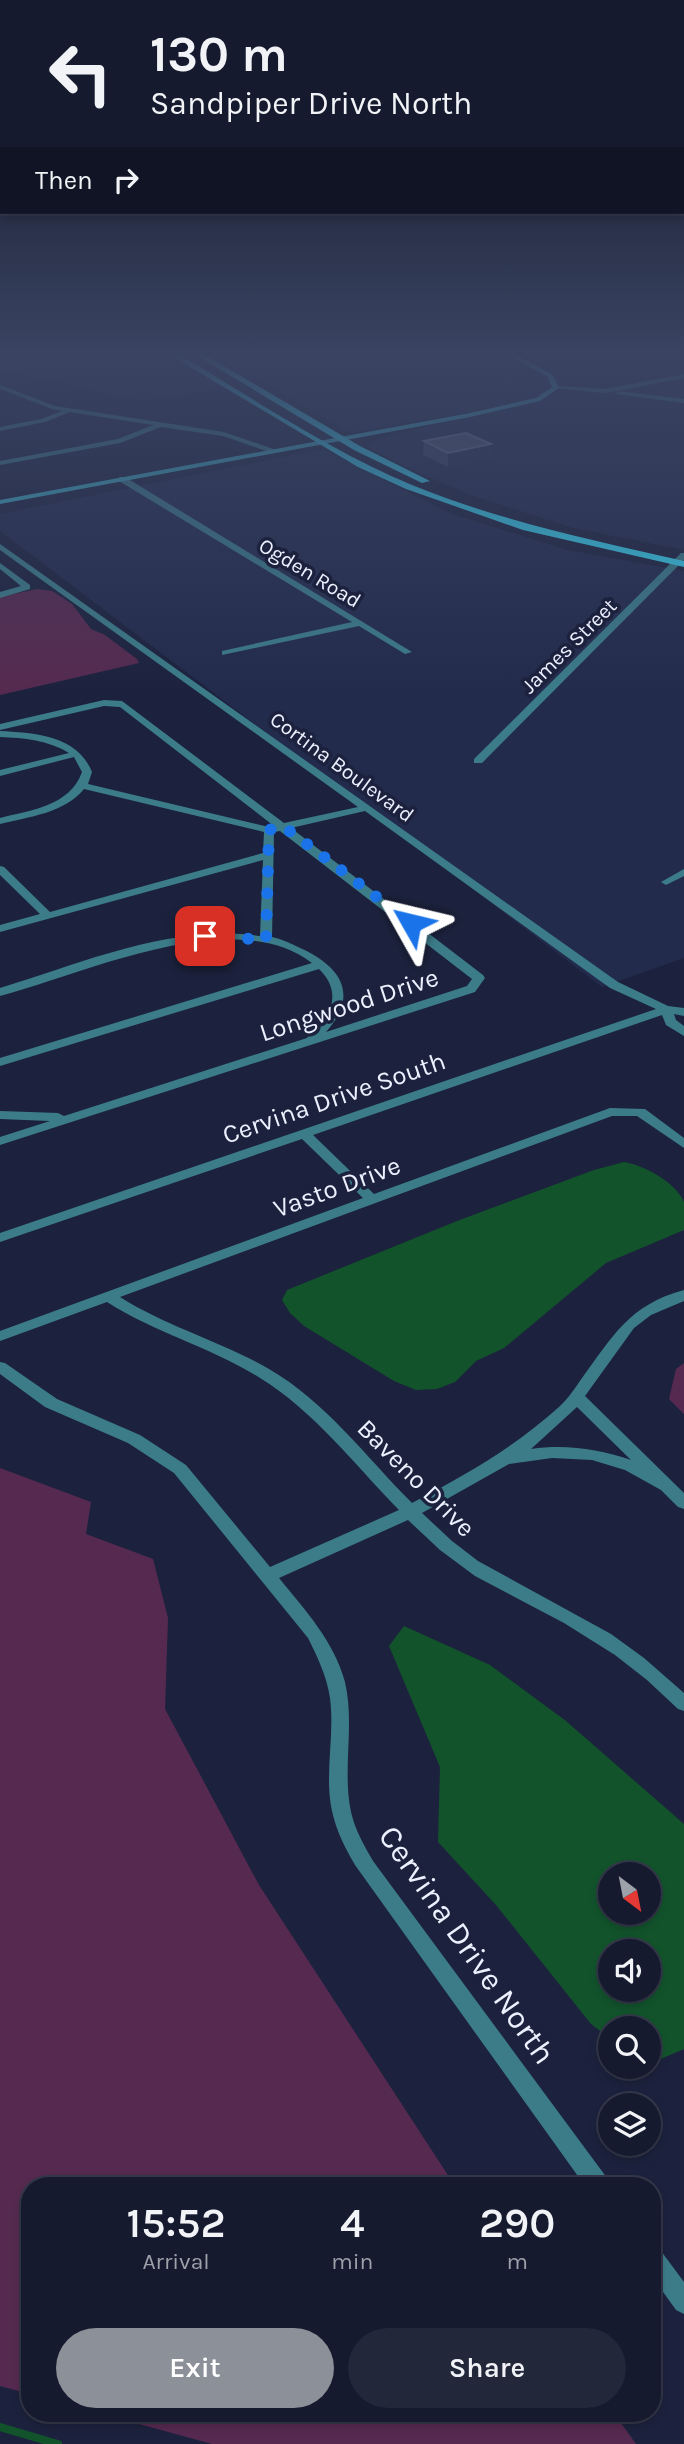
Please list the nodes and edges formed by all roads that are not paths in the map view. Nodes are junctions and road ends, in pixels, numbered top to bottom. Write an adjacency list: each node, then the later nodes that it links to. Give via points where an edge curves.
1 (200, 466): 5 (street)
2 (206, 466): 5 (street)
3 (366, 466): 7 (main road)
4 (396, 466): 9 (main road)
5 (126, 481): 6 (street); 8 (street); 14 (street, Ogden Road)
6 (0, 502)
7 (463, 507): 9 (main road); 11 (main road, via 562,538)
8 (0, 508)
9 (517, 513): 11 (main road)
10 (0, 546): 23 (street, Cortina Boulevard)
11 (682, 559): 20 (street, James Street)
12 (0, 565): 13 (street, via 27,587)
13 (0, 595)
14 (359, 623): 15 (street, Ogden Road); 16 (street)
15 (408, 652)
16 (225, 653)
17 (0, 727): 26 (street, Longwood Drive, via 119,703)
18 (0, 734): 19 (street, via 43,739)
19 (75, 754): 21 (street); 22 (street, via 87,768)
20 (478, 761)
21 (0, 773)
22 (83, 786): 25 (street, via 57,804); 27 (street)
23 (355, 800): 24 (street, Cortina Boulevard); 26 (street)
24 (366, 808): 26 (street); 38 (street, Cortina Boulevard, via 614,985)
25 (0, 821)
26 (286, 825): 27 (street); 41 (street, Longwood Drive, via 479,978 471,989)
27 (269, 830): 28 (street)
28 (269, 855): 32 (street); 34 (street)
29 (1, 872): 32 (street)
30 (684, 872): 31 (street)
31 (666, 882)
32 (48, 916): 33 (street)
33 (0, 929)
34 (266, 940): 35 (street, via 296,949); 36 (street, via 182,939)
35 (321, 964): 41 (street, via 337,985 337,1006 322,1030); 42 (street)
36 (0, 992)
37 (684, 1004): 38 (street, Cervina Drive South)
38 (667, 1010): 39 (street, Cortina Boulevard); 40 (street, Cortina Boulevard, via 670,1023); 45 (street, Cervina Drive South)
39 (684, 1012)
40 (684, 1032)
41 (300, 1045): 43 (street, Longwood Drive)
42 (0, 1062)
43 (85, 1114): 44 (street); 46 (street, Longwood Drive)
44 (0, 1115)
45 (304, 1134): 48 (street); 49 (street, Cervina Drive South)
46 (0, 1141)
47 (684, 1144): 48 (street, Vasto Drive, via 649,1116 620,1110)
48 (373, 1200): 51 (street, Vasto Drive)
49 (0, 1238)
50 (684, 1296): 54 (street, via 646,1312 629,1325)
51 (109, 1297): 52 (street, Vasto Drive); 58 (street, Baveno Drive, via 146,1321 233,1356 282,1384 320,1416)
52 (0, 1336)
53 (0, 1367): 59 (street, via 51,1403 134,1439 180,1469)
54 (577, 1398): 55 (street, via 543,1431); 56 (street)
55 (491, 1468): 56 (street, via 537,1453 575,1453 626,1464); 58 (street)
56 (666, 1486): 57 (street)
57 (684, 1503)
58 (410, 1512): 59 (street); 60 (street, Baveno Drive, via 437,1540 485,1574 608,1639)
59 (269, 1575): 61 (street, Cervina Drive North, via 314,1634 334,1673 342,1710 340,1804 354,1846)
60 (684, 1704)
61 (592, 2177)
62 (661, 2270): 63 (street)
63 (684, 2302)

